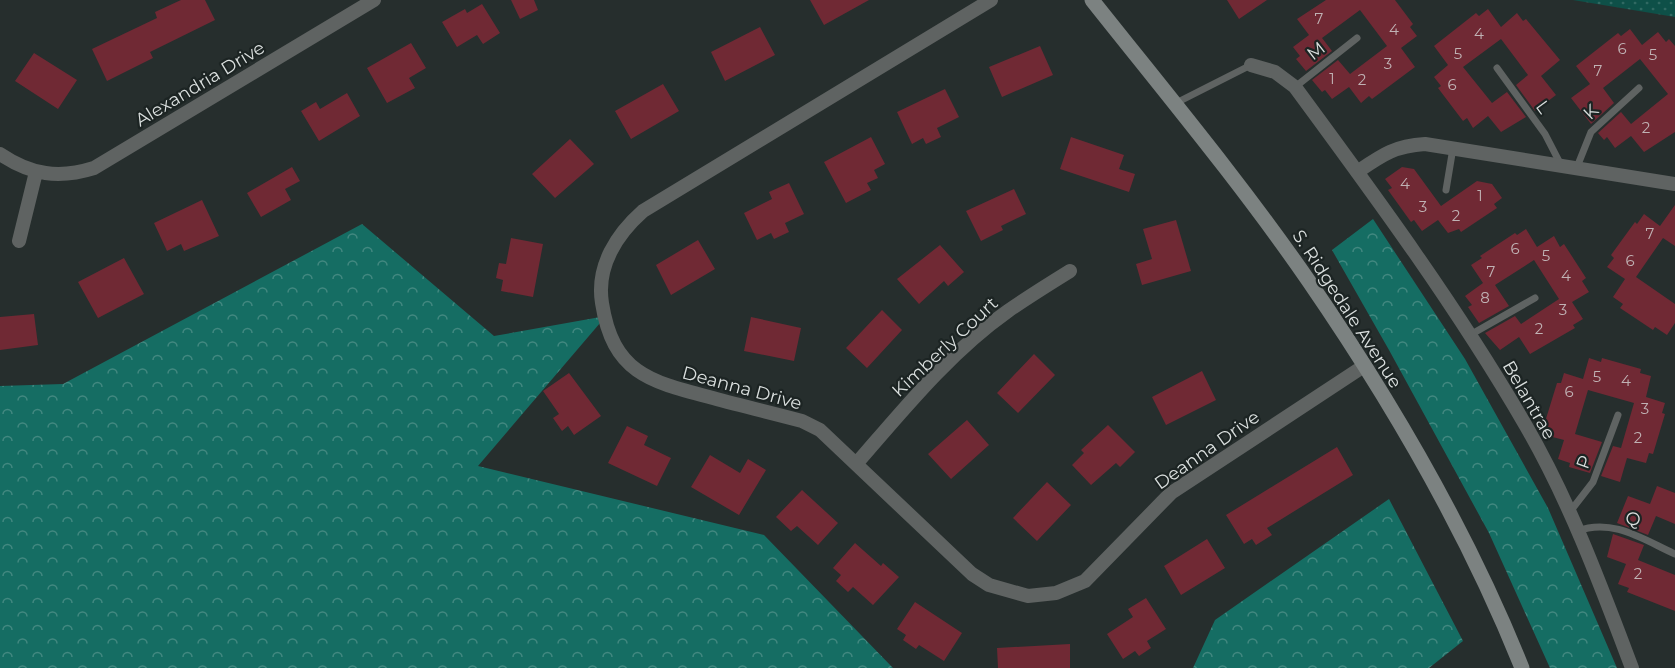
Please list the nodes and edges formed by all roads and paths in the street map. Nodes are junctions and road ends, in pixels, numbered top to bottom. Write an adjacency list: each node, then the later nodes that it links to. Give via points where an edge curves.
1 (374, 0): 15 (street, Alexandria Drive, via 104,163 74,174)
2 (991, 0): 24 (street, Deanna Drive, via 643,211 616,240 607,259 601,298 605,322 612,341 634,369 659,384 801,421 831,438)
3 (1092, 0): 9 (main road, S. Ridgedale Avenue)
4 (1357, 38): 7 (lane, M)
5 (1251, 65): 7 (street, Belantrae, via 1275,72); 9 (lane)
6 (1497, 68): 12 (lane, L, via 1545,134)
7 (1295, 87): 14 (street, Belantrae)
8 (1639, 88): 13 (lane, K, via 1591,132)
9 (1174, 104): 22 (main road, S. Ridgedale Avenue, via 1308,279)
10 (1453, 148): 12 (street); 14 (street, via 1405,146 1386,152); 17 (lane)
11 (0, 154): 15 (street)
12 (1561, 165): 13 (street)
13 (1576, 167): 16 (street)
14 (1357, 171): 21 (street, Belantrae)
15 (36, 172): 18 (street)
16 (1675, 184)
17 (1446, 190)
18 (19, 241)
19 (1070, 271): 24 (street, Kimberly Court, via 1007,311 969,344 919,392)
20 (1535, 298): 21 (lane)
21 (1470, 335): 25 (street, Belantrae, via 1526,427)
22 (1364, 366): 24 (street, Deanna Drive, via 1171,493 1092,577 1056,593 1028,596 1008,592 972,574); 28 (main road, S. Ridgedale Avenue, via 1464,543)
23 (1617, 415): 25 (lane, P, via 1593,482)
24 (856, 463)
25 (1569, 513): 26 (street, Belantrae)
26 (1577, 531): 27 (lane, Q, via 1591,526 1612,527); 29 (street, Belantrae)
27 (1675, 554)
28 (1522, 668)
29 (1632, 668)

